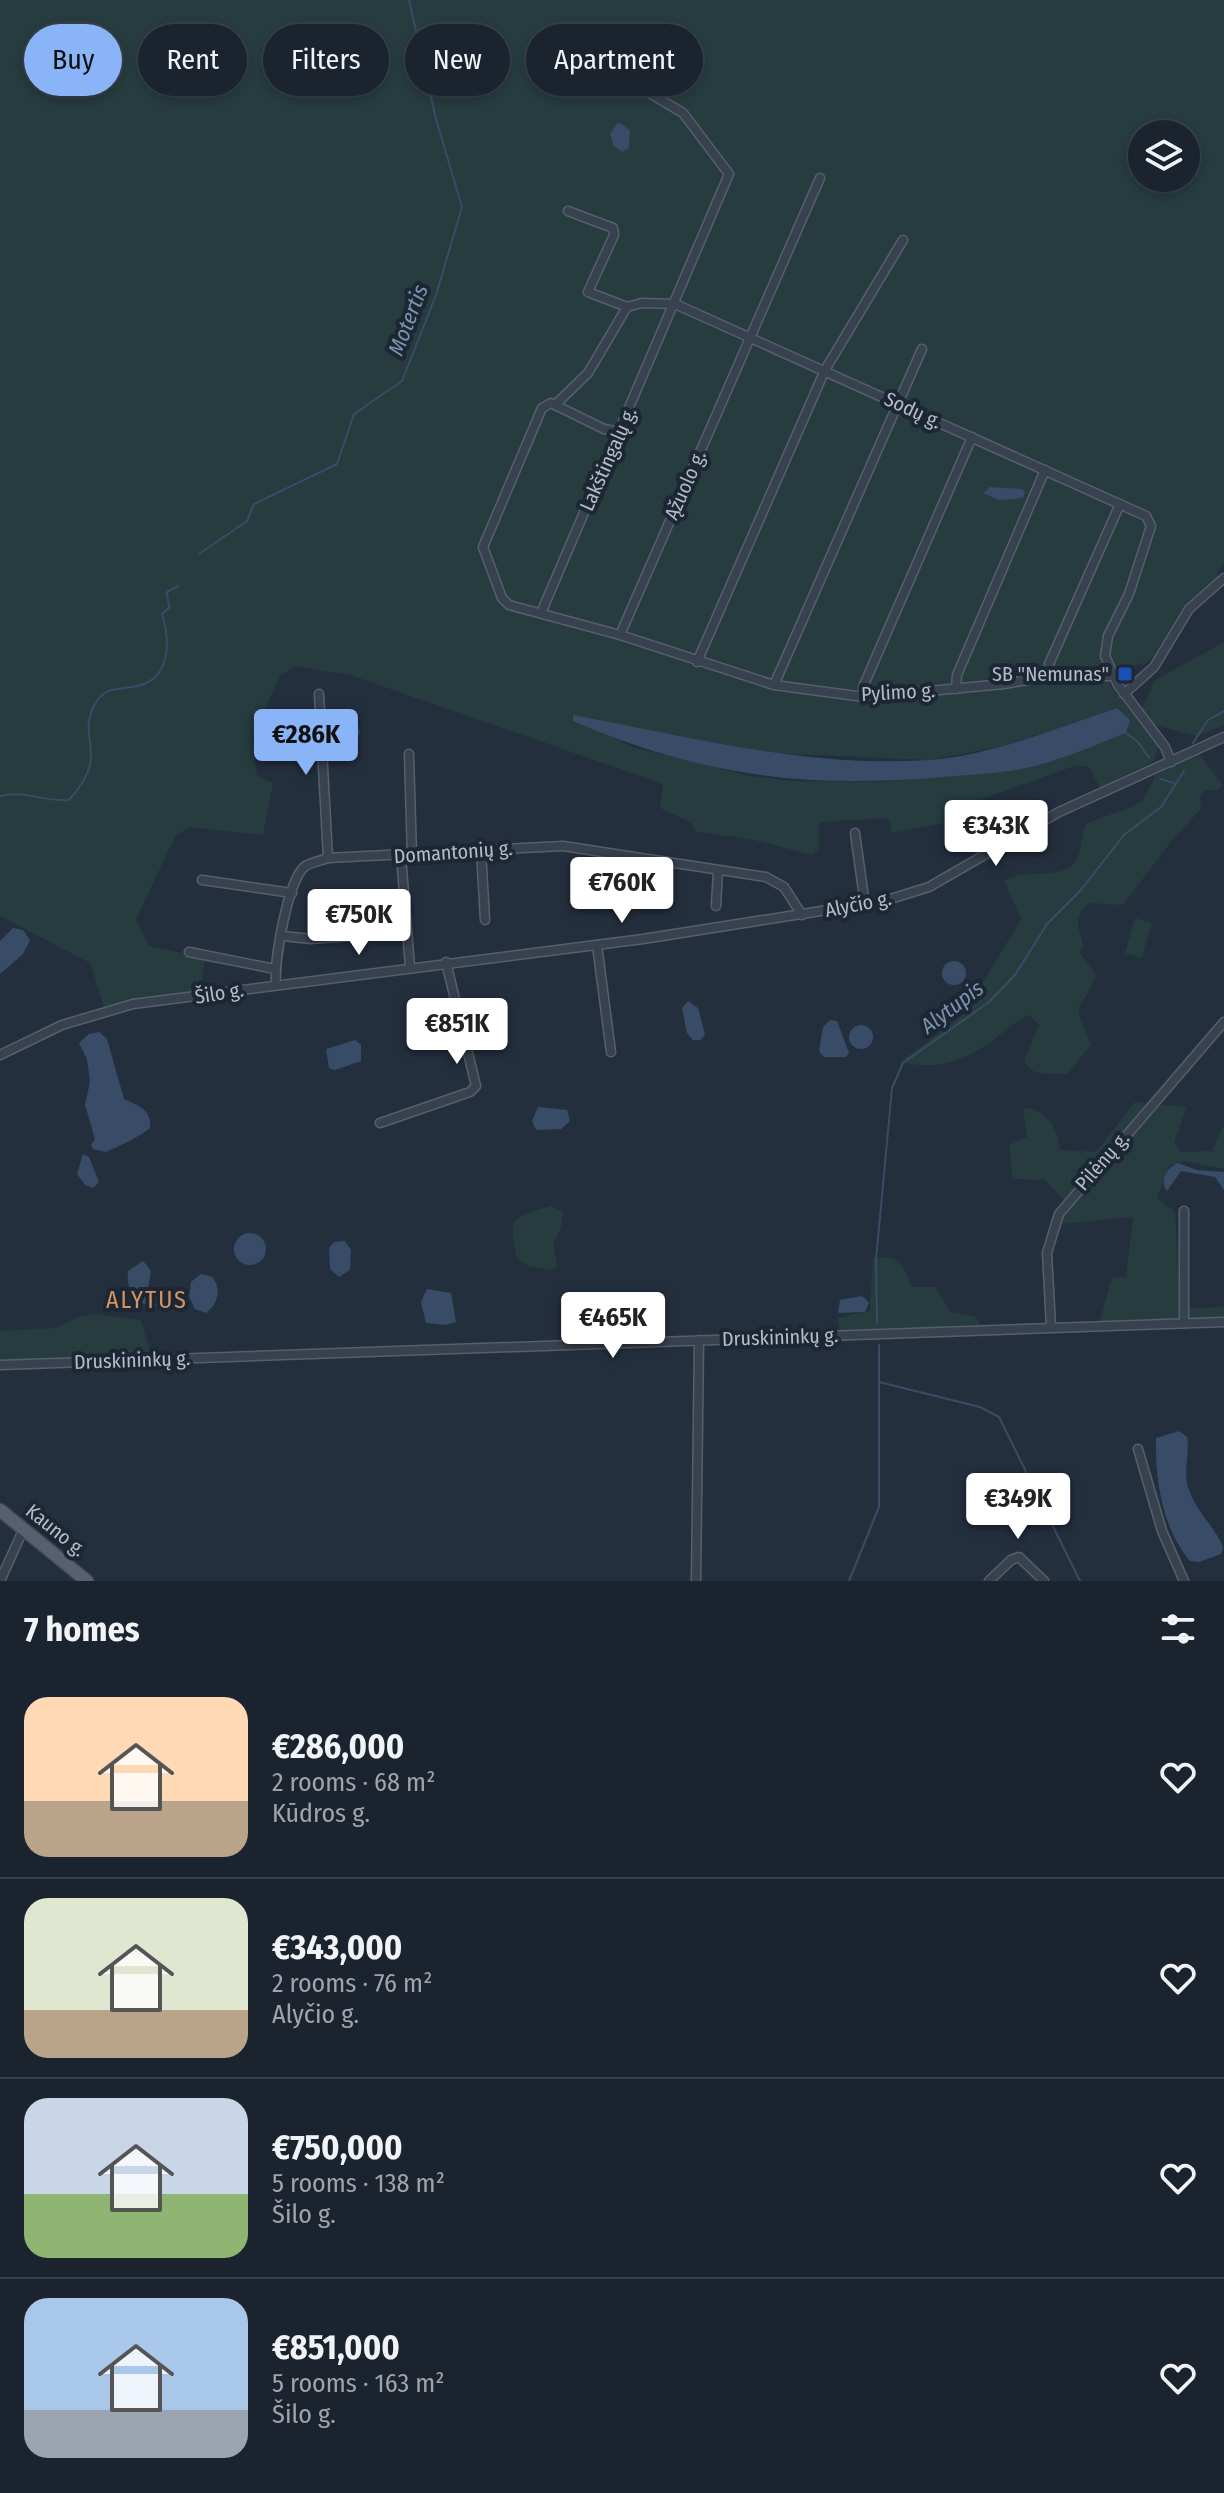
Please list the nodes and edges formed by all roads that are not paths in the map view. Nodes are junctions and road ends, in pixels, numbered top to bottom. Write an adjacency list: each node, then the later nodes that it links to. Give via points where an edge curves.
1 (654, 96): 5 (street, Lakštingalų g., via 683,113 729,174)
2 (820, 178): 7 (street, Ąžuolo g.)
3 (568, 211): 6 (street, via 613,228 588,292)
4 (903, 240): 9 (street)
5 (675, 304): 6 (street); 7 (street, Sodų g.); 12 (street, Lakštingalų g.)
6 (627, 307): 11 (street, Pylimo g., via 588,373)
7 (750, 335): 9 (street, Sodų g.); 18 (street, Ąžuolo g.)
8 (922, 349): 10 (street)
9 (825, 370): 10 (street, Sodų g.); 19 (street)
10 (899, 403): 13 (street, Sodų g.); 22 (street)
11 (552, 404): 12 (street); 17 (street, Pylimo g., via 542,408 483,547 502,598 509,605)
12 (620, 432): 17 (street, Lakštingalų g.)
13 (972, 437): 14 (street, Sodų g.); 26 (street, via 863,687)
14 (1045, 470): 15 (street, Sodų g.); 23 (street, via 957,675)
15 (1120, 504): 20 (street, via 1049,664); 21 (street, Sodų g., via 1150,520 1129,594 1105,646)
16 (1224, 578): 25 (street, via 1189,609 1154,667)
17 (541, 613): 18 (street, Pylimo g.)
18 (620, 635): 19 (street, Pylimo g.)
19 (697, 662): 22 (street, Pylimo g.)
20 (1050, 676): 21 (street, Pylimo g.); 23 (street, Pylimo g.)
21 (1113, 676): 25 (street)
22 (774, 685): 26 (street, Pylimo g.)
23 (956, 689): 26 (street, Pylimo g.)
24 (319, 694): 34 (street)
25 (1124, 694): 29 (street)
26 (864, 697)
27 (1224, 737): 29 (street, Alyčio g.)
28 (409, 754): 33 (street)
29 (1171, 762): 38 (street, Alyčio g., via 1059,812 929,887)
30 (855, 833): 38 (street)
31 (481, 850): 33 (street, Domantonių g.); 35 (street, Domantonių g., via 563,846); 41 (street)
32 (401, 856): 33 (street, Domantonių g.); 34 (street, Domantonių g.); 47 (street)
33 (412, 856)
34 (328, 858): 37 (street, via 304,868)
35 (718, 871): 39 (street); 40 (street, Domantonių g., via 777,881)
36 (202, 880): 37 (street)
37 (292, 893): 43 (street)
38 (865, 905): 40 (street, Alyčio g.)
39 (716, 906)
40 (802, 915): 44 (street, Šilo g.)
41 (485, 920)
42 (376, 934): 43 (street)
43 (283, 936): 48 (street)
44 (597, 945): 46 (street, Šilo g.); 51 (street)
45 (189, 952): 48 (street)
46 (446, 962): 47 (street, Šilo g.); 53 (street, via 476,1086)
47 (410, 967): 49 (street, Šilo g.)
48 (275, 969): 49 (street)
49 (276, 984): 52 (street, Šilo g., via 95,1013)
50 (1224, 1022): 57 (street, Pilėnų g., via 1059,1214 1047,1253)
51 (611, 1052)
52 (0, 1055)
53 (380, 1123)
54 (1184, 1211): 56 (street)
55 (1224, 1322): 56 (street, Druskininkų g.)
56 (1184, 1323): 57 (street, Druskininkų g.)
57 (1051, 1327): 58 (street, Druskininkų g.)
58 (699, 1340): 59 (street, Druskininkų g.); 65 (street)
59 (0, 1365)
60 (1138, 1449): 68 (street, via 1162,1531)
61 (0, 1510): 62 (main road, Kauno g.)
62 (24, 1528): 63 (street); 64 (main road, Kauno g.)
63 (0, 1581)
64 (87, 1581)
65 (696, 1581)
66 (989, 1581): 67 (street, via 1019,1557)
67 (1044, 1581)
68 (1184, 1581)

